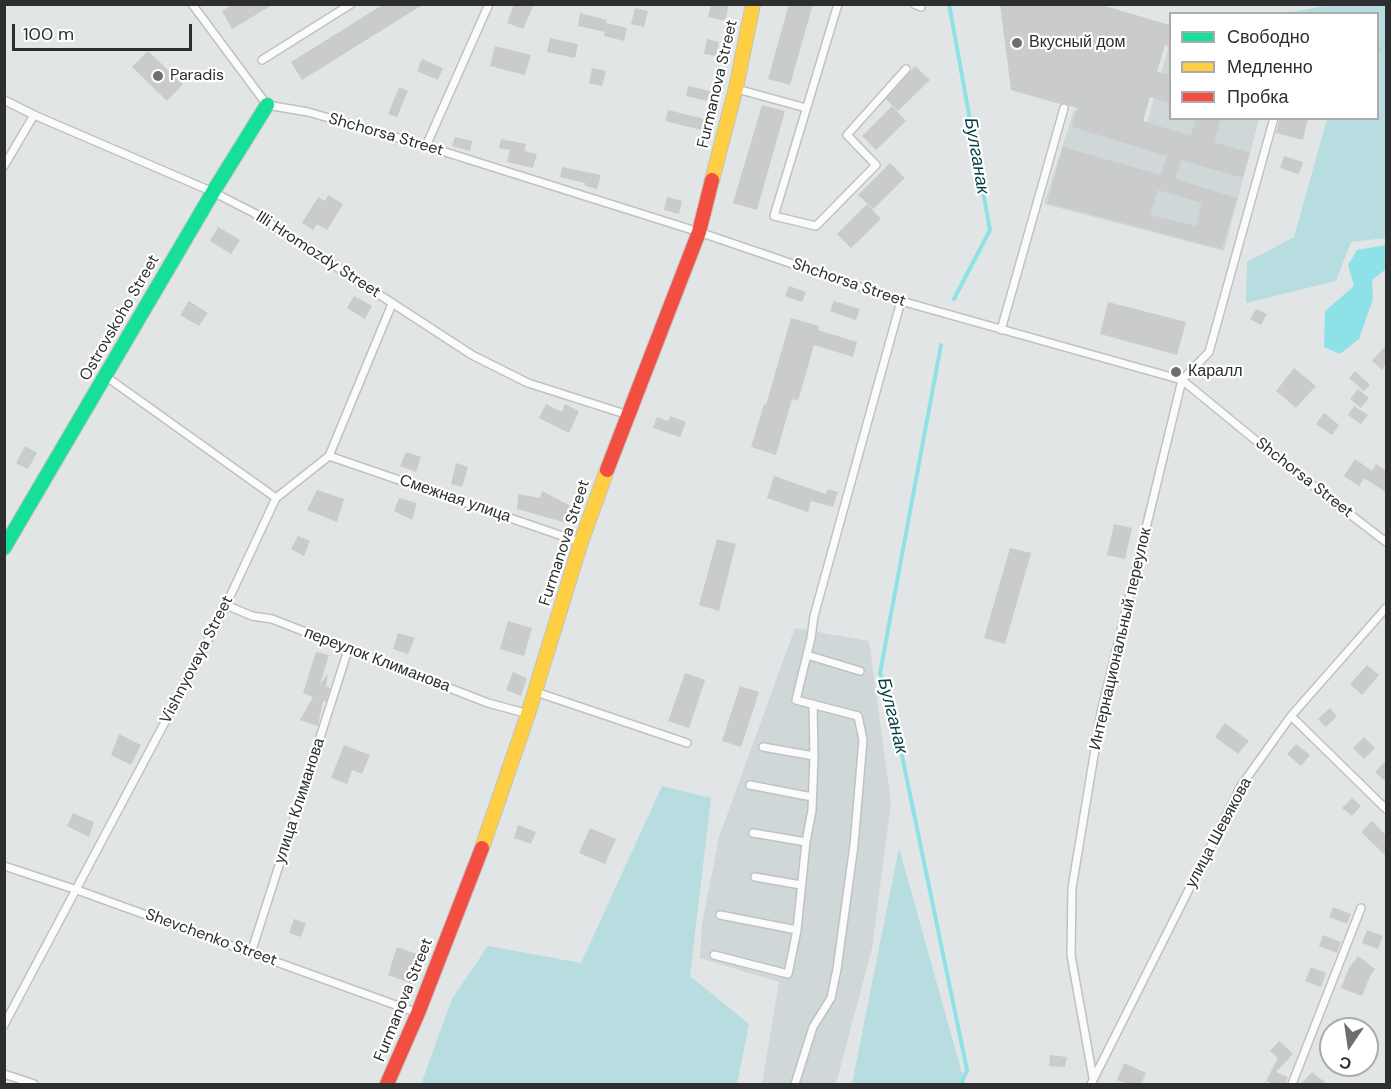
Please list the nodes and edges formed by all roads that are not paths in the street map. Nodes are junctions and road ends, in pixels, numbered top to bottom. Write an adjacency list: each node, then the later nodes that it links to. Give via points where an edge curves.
1 (351, 4): 6 (lane)
2 (489, 4): 15 (lane)
3 (753, 4): 8 (main road, Furmanova Street)
4 (838, 4): 11 (lane)
5 (196, 6): 10 (lane)
6 (262, 60)
7 (906, 69): 11 (lane, via 847,135 876,165 816,226 774,216)
8 (736, 88): 11 (lane); 18 (main road, Furmanova Street)
9 (4, 100): 13 (lane, Illi Hromozdy Street)
10 (267, 105): 15 (lane, Shchorsa Street, via 308,112); 17 (main road, Ostrovskoho Street)
11 (806, 108)
12 (1064, 108): 21 (lane)
13 (34, 115): 16 (lane); 17 (lane, Illi Hromozdy Street)
14 (1273, 120): 23 (lane, via 1209,352)
15 (426, 146): 18 (lane, Shchorsa Street)
16 (4, 166)
17 (213, 192): 20 (lane, Illi Hromozdy Street, via 254,213); 22 (main road, Ostrovskoho Street)
18 (699, 231): 19 (lane, Shchorsa Street); 24 (main road, Furmanova Street)
19 (901, 301): 21 (lane, Shchorsa Street); 33 (lane, via 814,616)
20 (392, 304): 24 (lane, Illi Hromozdy Street, via 472,355 528,383); 25 (lane, Vishnyovaya Street)
21 (1001, 330): 23 (lane, Shchorsa Street)
22 (106, 376): 26 (lane); 29 (main road, Ostrovskoho Street)
23 (1182, 380): 28 (lane, Shchorsa Street); 59 (lane, Интернациональный переулок, via 1101,713 1072,888 1071,954)
24 (627, 415): 27 (main road, Furmanova Street)
25 (329, 456): 26 (lane, Vishnyovaya Street); 27 (lane, Смежная улица)
26 (276, 498): 30 (lane, Vishnyovaya Street)
27 (580, 542): 35 (main road, Furmanova Street)
28 (1386, 542)
29 (4, 549)
30 (226, 605): 32 (lane, переулок Климанова); 50 (lane, Vishnyovaya Street)
31 (1386, 608): 38 (lane, улица Шевякова)
32 (348, 650): 37 (lane, переулок Климанова, via 488,703); 54 (lane, улица Климанова)
33 (807, 655): 34 (lane); 36 (lane, via 796,700)
34 (860, 671)
35 (535, 692): 37 (main road, Furmanova Street); 39 (lane)
36 (813, 704): 41 (lane); 62 (lane, via 858,716 863,740 837,969 831,998 813,1026)
37 (528, 714): 56 (main road, Furmanova Street, via 479,857)
38 (1291, 716): 44 (lane); 59 (lane, улица Шевякова, via 1241,786)
39 (687, 743)
40 (763, 747): 41 (lane)
41 (814, 756): 43 (lane)
42 (750, 785): 43 (lane)
43 (812, 797): 46 (lane)
44 (1386, 809)
45 (753, 834): 46 (lane)
46 (806, 842): 49 (lane)
47 (4, 866): 50 (lane, Shevchenko Street)
48 (755, 877): 49 (lane)
49 (801, 885): 53 (lane)
50 (77, 890): 54 (lane, Shevchenko Street); 57 (lane, Vishnyovaya Street)
51 (1361, 908): 63 (lane)
52 (720, 915): 53 (lane)
53 (797, 930): 55 (lane, via 788,975)
54 (251, 953): 56 (lane, Shevchenko Street)
55 (714, 955)
56 (418, 1013): 61 (main road, Furmanova Street)
57 (4, 1025)
58 (4, 1074): 60 (lane)
59 (1092, 1081)
60 (34, 1084)
61 (387, 1084)
62 (795, 1084)
63 (1293, 1084)

